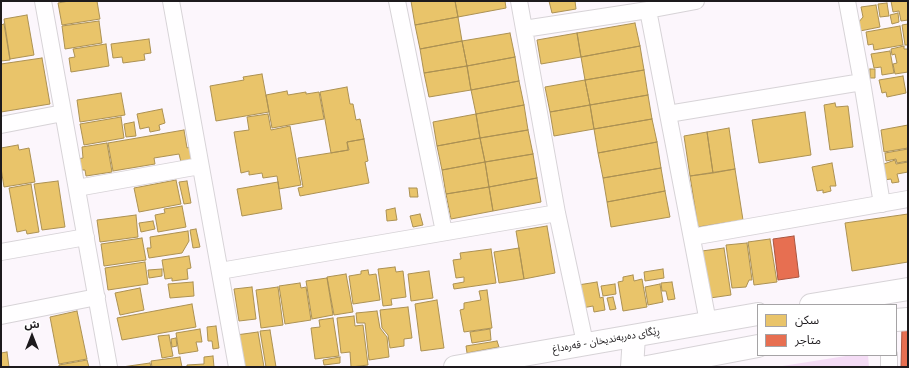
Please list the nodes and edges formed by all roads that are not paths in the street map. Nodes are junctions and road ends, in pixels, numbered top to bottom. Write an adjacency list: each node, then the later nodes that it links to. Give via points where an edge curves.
1 (43, 1): 10 (street)
2 (171, 1): 13 (street)
3 (396, 1): 18 (street)
4 (519, 1): 8 (street)
5 (696, 1): 7 (street)
6 (847, 1): 9 (street)
7 (648, 10): 8 (street); 11 (street)
8 (524, 29): 17 (street)
9 (862, 82): 11 (street); 16 (street)
10 (63, 113): 12 (street); 14 (street)
11 (668, 114): 20 (street)
12 (1, 125)
13 (200, 166): 14 (street); 22 (street)
14 (77, 188): 19 (street)
15 (908, 199): 16 (street)
16 (882, 204): 20 (street)
17 (557, 213): 18 (street); 33 (street)
18 (444, 232): 22 (street)
19 (86, 237): 21 (street); 24 (street)
20 (692, 237): 30 (street)
21 (1, 252)
22 (220, 271): 38 (street)
23 (908, 289): 25 (main road)
24 (97, 298): 27 (street); 37 (street)
25 (817, 304)
26 (757, 314): 30 (main road, ڕێگای دەربەندیخان - قەرەداغ)
27 (1, 316)
28 (908, 319): 29 (main road)
29 (897, 320)
30 (708, 322): 31 (main road, ڕێگای دەربەندیخان - قەرەداغ)
31 (667, 330): 32 (main road, ڕێگای دەربەندیخان - قەرەداغ); 36 (main road)
32 (634, 337): 33 (main road, ڕێگای دەربەندیخان - قەرەداغ); 40 (main road)
33 (585, 343): 39 (main road, ڕێگای دەربەندیخان - قەرەداغ)
34 (757, 346): 36 (main road)
35 (889, 356): 41 (street)
36 (656, 366)
37 (109, 367)
38 (237, 367)
39 (455, 367)
40 (632, 367)
41 (889, 367)

